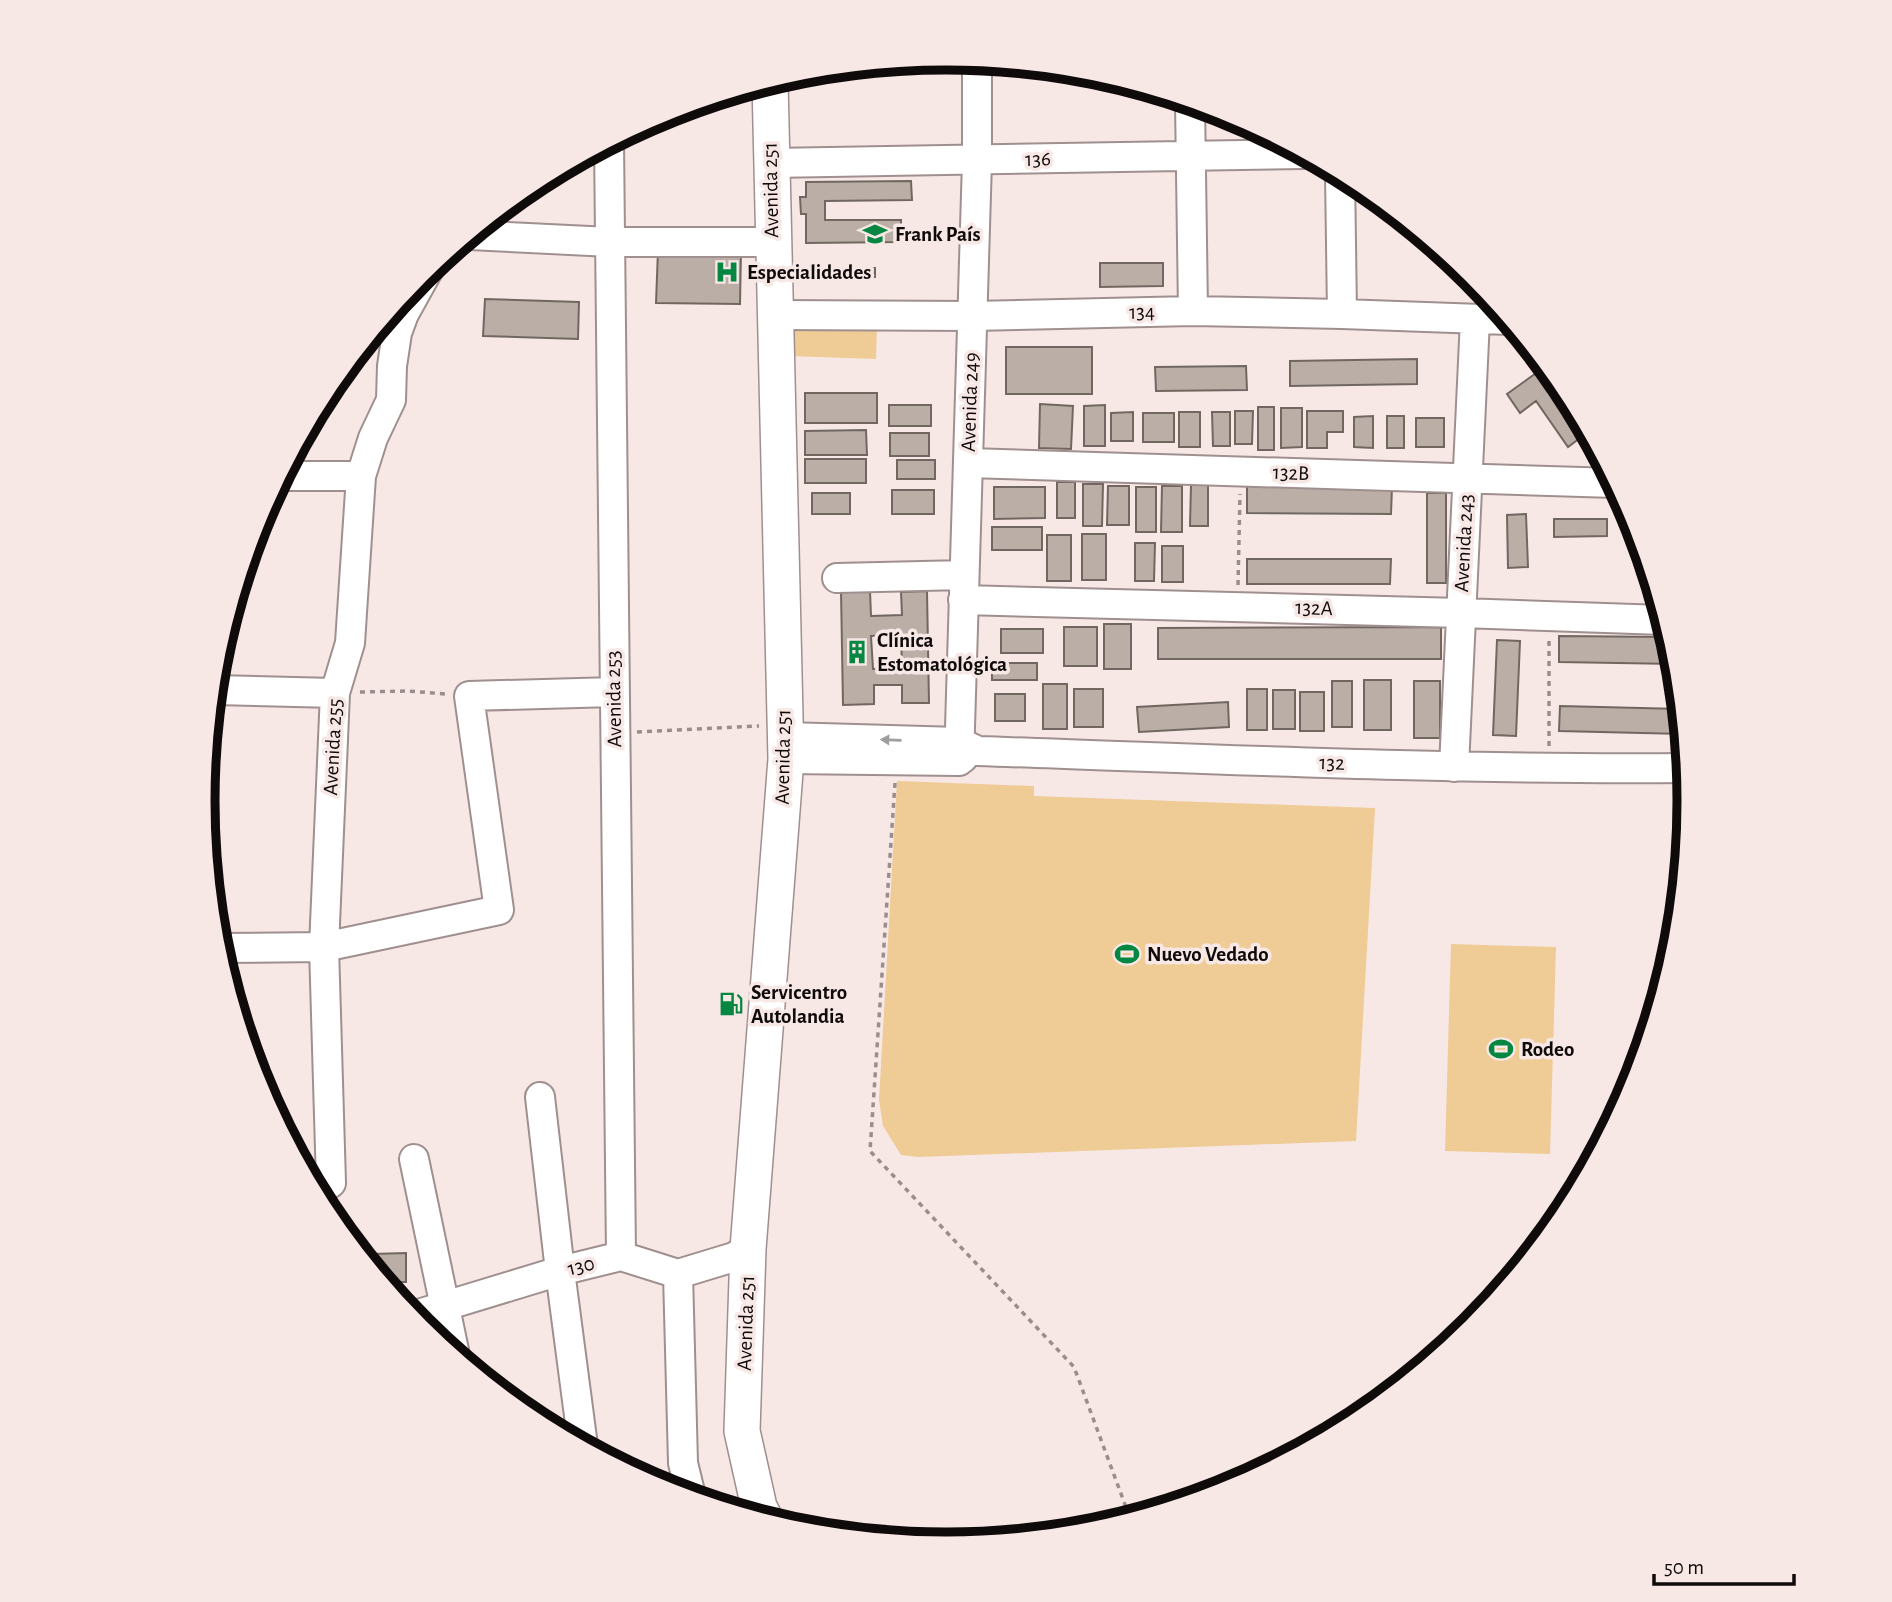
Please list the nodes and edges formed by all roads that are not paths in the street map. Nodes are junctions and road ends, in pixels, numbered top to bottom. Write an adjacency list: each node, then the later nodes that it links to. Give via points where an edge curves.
1 (977, 71): 7 (street, Avenida 249)
2 (770, 92): 8 (main road, Avenida 251)
3 (1190, 112): 6 (street)
4 (609, 152): 11 (street, Avenida 253)
5 (1286, 154): 6 (street, 136)
6 (1191, 155): 7 (street, 136); 14 (street)
7 (977, 161): 8 (street, 136); 17 (street, Avenida 249)
8 (771, 163): 12 (main road, Avenida 251)
9 (1340, 186): 16 (street)
10 (483, 236): 11 (street)
11 (610, 242): 12 (street); 30 (street, Avenida 253)
12 (772, 242): 15 (main road, Avenida 251)
13 (409, 306): 22 (street, Avenida 255, via 397,333 391,400)
14 (1193, 311): 16 (street, 134); 17 (street, 134)
15 (775, 314): 17 (street, 134); 32 (main road, Avenida 251)
16 (1342, 314): 18 (street, 134)
17 (973, 316): 20 (street, Avenida 249)
18 (1475, 319): 19 (street, 134); 23 (street, Avenida 243)
19 (1497, 320)
20 (968, 463): 23 (street, 132B); 26 (street, Avenida 249)
21 (291, 476): 22 (street)
22 (361, 476): 31 (street, Avenida 255, via 350,643)
23 (1467, 478): 24 (street, 132B); 27 (street, Avenida 243)
24 (1604, 483)
25 (837, 578): 26 (street, 132A)
26 (964, 588): 27 (street, 132A, via 1238,606); 33 (street, Avenida 249)
27 (1461, 612): 28 (street, 132A); 34 (street, Avenida 243)
28 (1654, 620)
29 (224, 690): 31 (street)
30 (614, 692): 37 (street, via 469,696 499,910); 42 (street, Avenida 253)
31 (335, 693): 37 (street, Avenida 255)
32 (786, 740): 33 (street, 132, one-way to 32); 33 (street, 132, via 897,761); 41 (main road, Avenida 251)
33 (965, 751): 34 (street, 132)
34 (1454, 767): 35 (street, 132)
35 (1676, 768)
36 (230, 947): 37 (street)
37 (324, 947): 40 (street, Avenida 255, via 331,1183)
38 (540, 1097): 43 (street)
39 (414, 1159): 45 (street)
40 (324, 1184)
41 (748, 1249): 44 (street); 50 (main road, Avenida 251, via 742,1431)
42 (621, 1256): 43 (street, 130); 44 (street, 130)
43 (560, 1271): 45 (street, 130); 48 (street)
44 (678, 1273): 49 (street, via 683,1463)
45 (444, 1306): 46 (street, 130); 47 (street)
46 (424, 1312)
47 (451, 1339)
48 (582, 1435)
49 (688, 1484)
50 (759, 1508)

